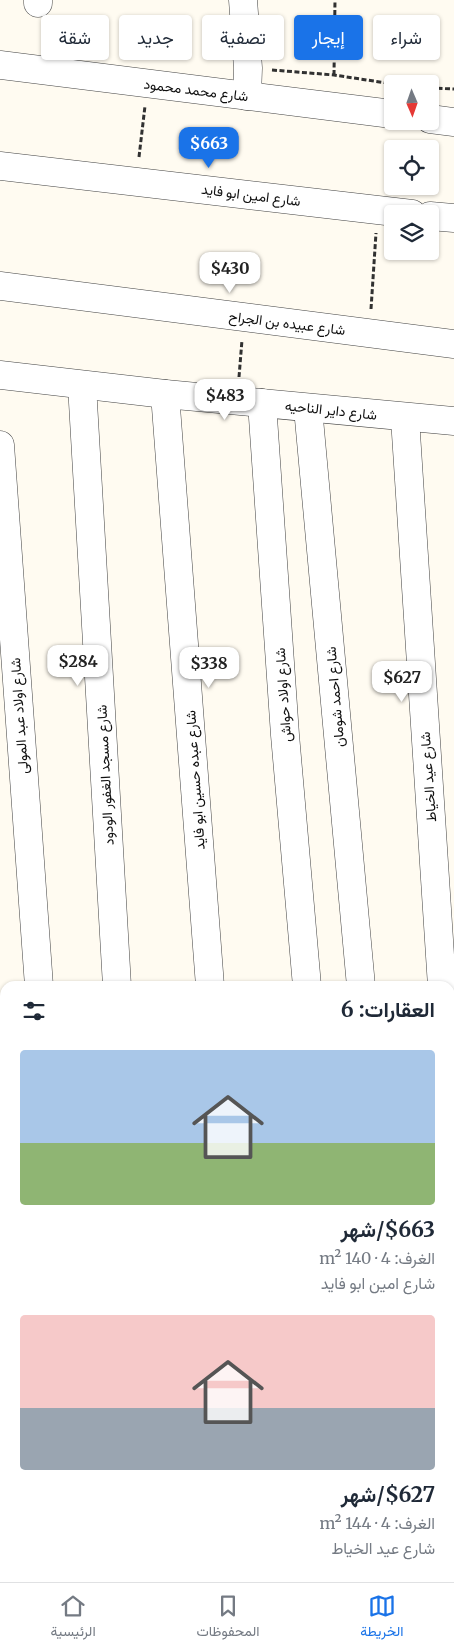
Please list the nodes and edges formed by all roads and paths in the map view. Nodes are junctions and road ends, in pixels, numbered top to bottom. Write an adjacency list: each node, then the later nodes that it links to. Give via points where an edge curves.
1 (243, 0): 4 (street)
2 (335, 0): 5 (path)
3 (0, 65): 7 (street, شارع محمد محمود)
4 (248, 68): 5 (path); 10 (street)
5 (334, 75): 6 (path)
6 (384, 83)
7 (147, 84): 10 (street, شارع محمد محمود); 15 (path)
8 (439, 89): 9 (path)
9 (454, 90)
10 (247, 96): 11 (street, شارع محمد محمود)
11 (384, 113)
12 (439, 120): 13 (street)
13 (454, 122)
14 (0, 166): 15 (street, شارع امين ابو فايد)
15 (136, 182): 16 (street, شارع امين ابو فايد)
16 (378, 210): 17 (street, شارع امين ابو فايد); 22 (path)
17 (384, 211)
18 (439, 217): 19 (street)
19 (454, 218)
20 (0, 286): 21 (street, شارع عبيده بن الجراح)
21 (244, 317): 22 (street, شارع عبيده بن الجراح); 27 (path)
22 (369, 333): 23 (street, شارع عبيده بن الجراح)
23 (454, 344)
24 (0, 375): 25 (street, شارع داير الناحيه)
25 (82, 384): 26 (street, شارع داير الناحيه); 33 (street, شارع مسجد الغفور الودود)
26 (165, 394): 27 (street, شارع داير الناحيه); 34 (street, شارع عبده حسين ابو فايد)
27 (250, 402): 28 (street, شارع داير الناحيه); 35 (street, شارع اولاد حواش)
28 (308, 408): 29 (street, شارع داير الناحيه); 36 (street, شارع احمد شومان)
29 (405, 418): 30 (street, شارع داير الناحيه); 37 (street, شارع عيد الخياط)
30 (454, 421)
31 (0, 445): 32 (street, شارع اولاد عبد المولى)
32 (38, 981)
33 (117, 981)
34 (210, 981)
35 (307, 981)
36 (362, 981)
37 (442, 981)

